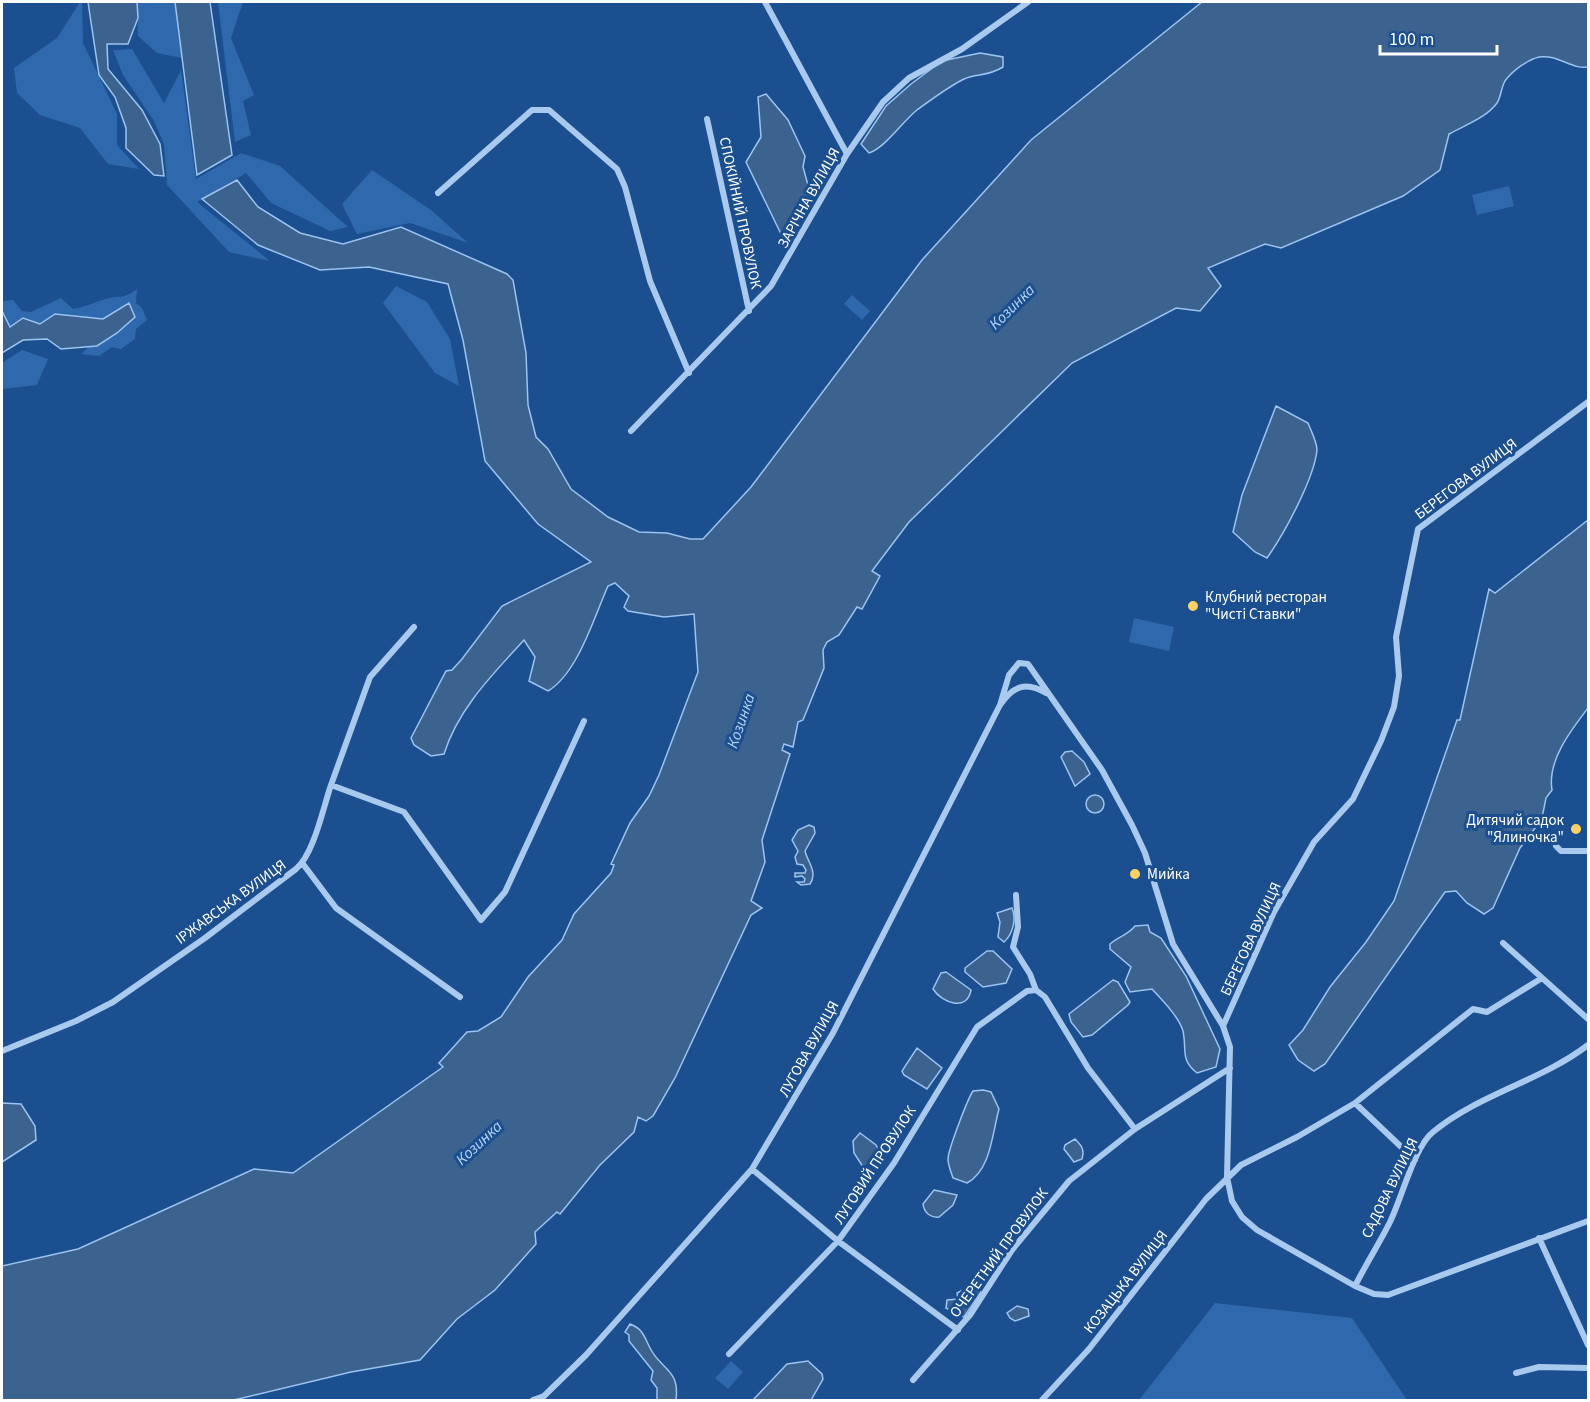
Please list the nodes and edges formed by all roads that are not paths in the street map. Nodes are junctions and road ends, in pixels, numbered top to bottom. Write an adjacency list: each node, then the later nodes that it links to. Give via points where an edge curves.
1 (765, 2): 4 (street)
2 (1028, 2): 4 (street, ЗАРІЧНА ВУЛИЦЯ, via 962,49 909,78 866,123)
3 (707, 119): 6 (street, СПОКІЙНИЙ ПРОВУЛОК)
4 (847, 154): 6 (street, ЗАРІЧНА ВУЛИЦЯ, via 782,270)
5 (438, 193): 7 (street, via 532,110 549,110 617,169 626,187 650,281)
6 (749, 311): 7 (street, ЗАРІЧНА ВУЛИЦЯ)
7 (689, 373): 9 (street, ЗАРІЧНА ВУЛИЦЯ)
8 (1588, 402): 24 (street, БЕРЕГОВА ВУЛИЦЯ, via 1418,530 1396,637 1399,676 1394,707 1381,741 1353,800 1314,842 1274,912)
9 (631, 431)
10 (414, 627): 14 (street, ІРЖАВСЬКА ВУЛИЦЯ, via 370,677)
11 (1048, 694): 12 (street, ЛУГОВА ВУЛИЦЯ, via 1022,686 1008,694); 12 (street, via 1030,666 1021,663 1009,675); 24 (street, via 1102,770 1132,825 1145,853 1173,944)
12 (1000, 705): 31 (street, ЛУГОВА ВУЛИЦЯ, via 833,1034)
13 (584, 721): 14 (street, via 505,892 481,920 404,812)
14 (331, 785): 17 (street, ІРЖАВСЬКА ВУЛИЦЯ)
15 (1556, 846): 16 (street, via 1561,851)
16 (1588, 851)
17 (303, 864): 22 (street, via 336,908); 26 (street, ІРЖАВСЬКА ВУЛИЦЯ, via 113,1002)
18 (1016, 895): 21 (street, via 1018,927 1013,947)
19 (1503, 943): 20 (street)
20 (1542, 978): 23 (street); 28 (street, КОЗАЦЬКА ВУЛИЦЯ, via 1487,1012 1473,1010)
21 (1036, 990): 29 (street, via 1045,997 1083,1060); 35 (street, ЛУГОВИЙ ПРОВУЛОК, via 1027,991 977,1027 894,1163)
22 (460, 997)
23 (1588, 1019)
24 (1222, 1026): 27 (street, via 1230,1047)
25 (1588, 1045): 30 (street, САДОВА ВУЛИЦЯ, via 1568,1061 1474,1105 1432,1132)
26 (2, 1051)
27 (1230, 1068): 29 (street, ОЧЕРЕТНИЙ ПРОВУЛОК); 32 (street)
28 (1355, 1103): 30 (street); 32 (street, КОЗАЦЬКА ВУЛИЦЯ, via 1241,1165)
29 (1135, 1130): 37 (street, ОЧЕРЕТНИЙ ПРОВУЛОК, via 1069,1181 1047,1205)
30 (1415, 1160): 36 (street, САДОВА ВУЛИЦЯ, via 1390,1222)
31 (752, 1169): 35 (street); 43 (street, ЛУГОВА ВУЛИЦЯ)
32 (1227, 1177): 36 (street, via 1232,1201 1257,1230); 45 (street, КОЗАЦЬКА ВУЛИЦЯ, via 1089,1349)
33 (1588, 1221): 34 (street)
34 (1539, 1238): 36 (street, via 1388,1295); 38 (street)
35 (838, 1241): 37 (street); 39 (street, ЛУГОВИЙ ПРОВУЛОК)
36 (1355, 1286)
37 (958, 1329): 42 (street, ОЧЕРЕТНИЙ ПРОВУЛОК)
38 (1588, 1345)
39 (729, 1354)
40 (1588, 1368): 41 (street, via 1539,1367)
41 (1516, 1373)
42 (913, 1380)
43 (545, 1398): 44 (street, ЛУГОВА ВУЛИЦЯ)
44 (533, 1401)
45 (1042, 1401)

